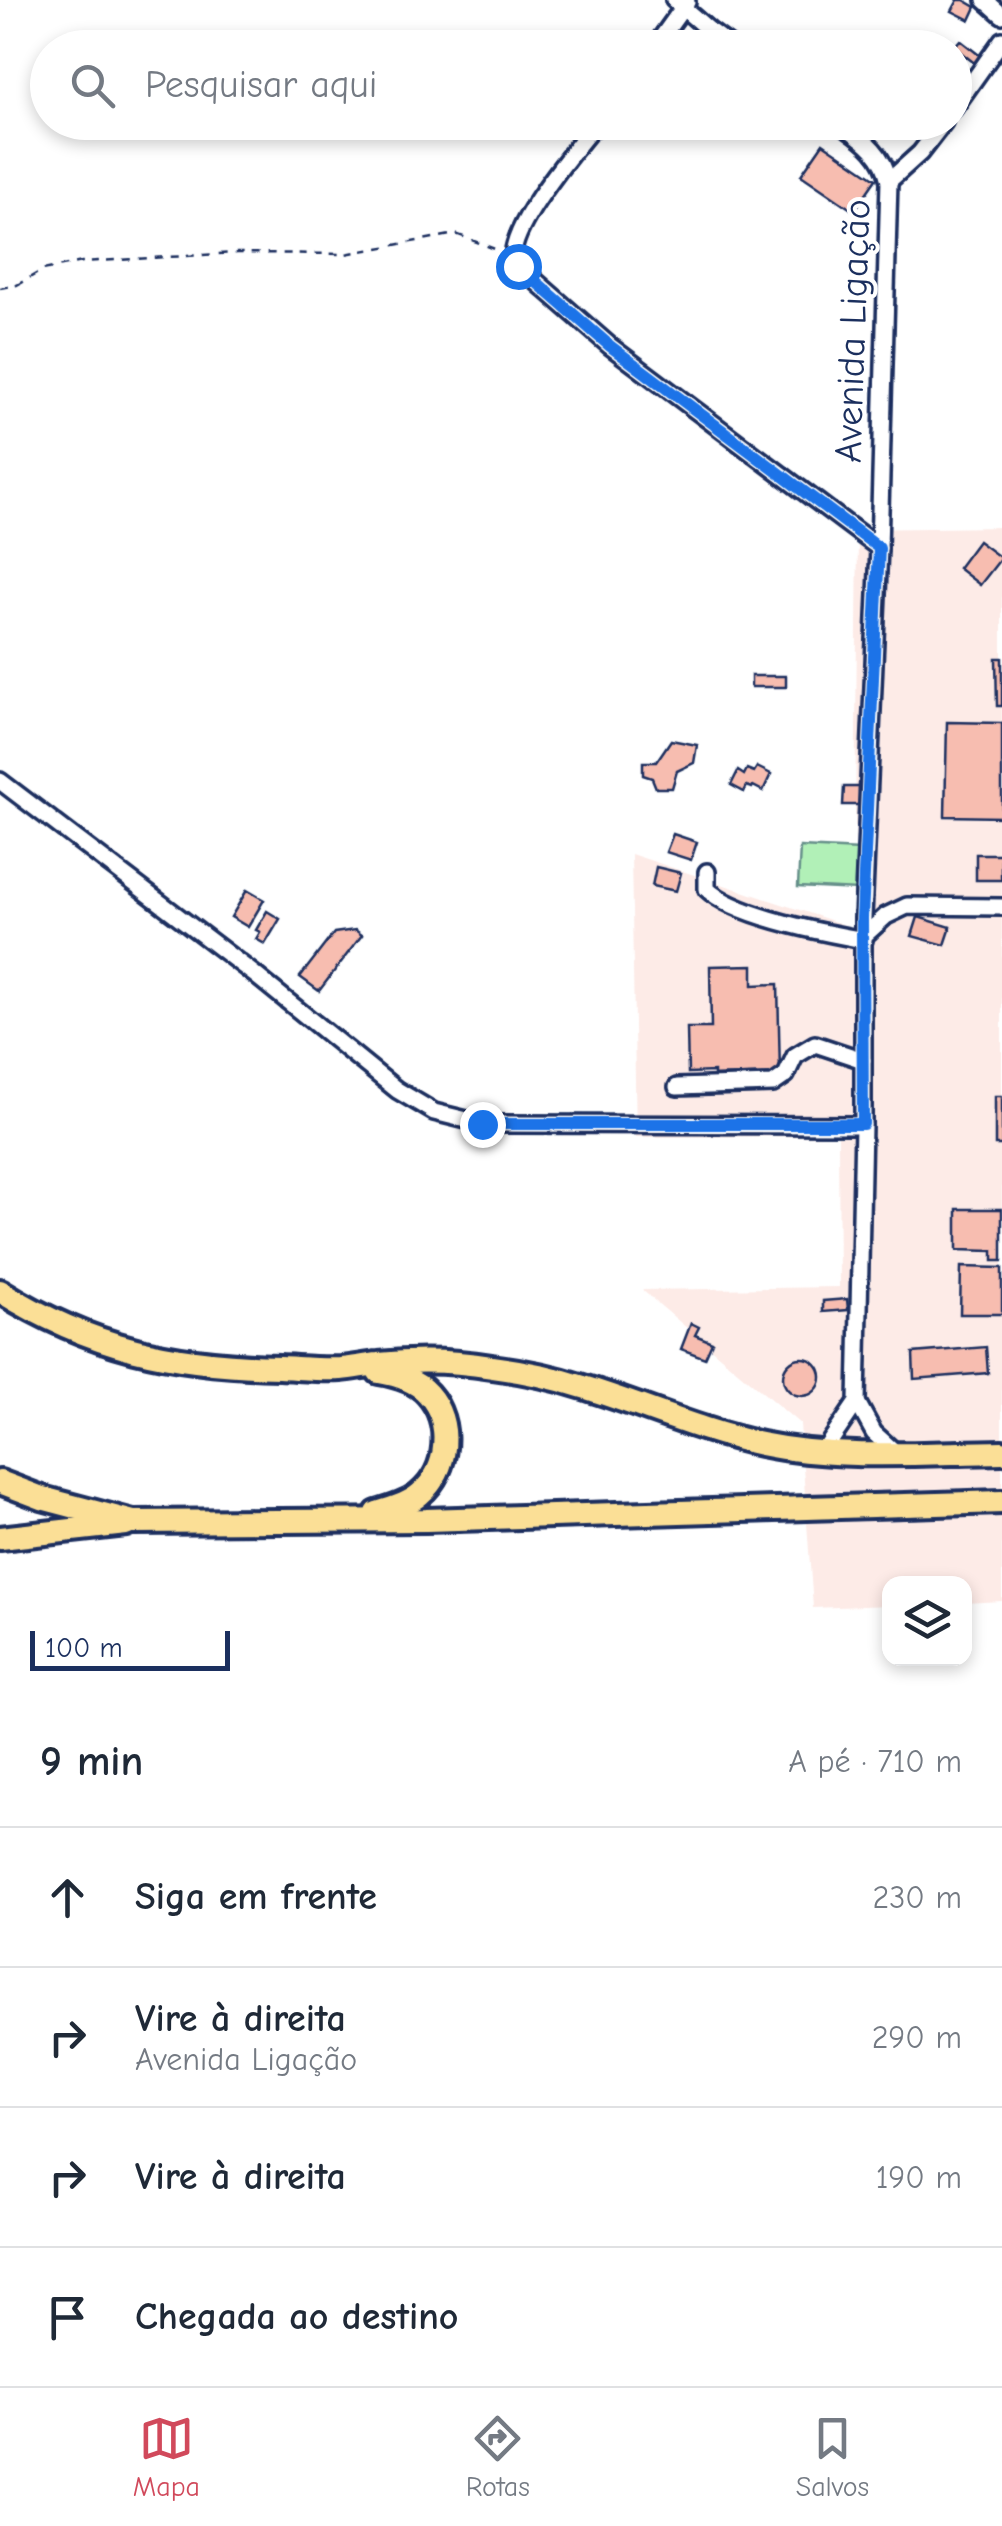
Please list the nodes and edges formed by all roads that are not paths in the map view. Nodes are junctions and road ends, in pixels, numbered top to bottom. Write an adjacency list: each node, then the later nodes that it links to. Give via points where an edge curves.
1 (984, 0): 3 (street)
2 (682, 3): 4 (street); 5 (street)
3 (1002, 15)
4 (665, 30)
5 (713, 30)
6 (1002, 40): 7 (street)
7 (972, 82)
8 (583, 140): 12 (street, via 514,245 518,266 610,346)
9 (861, 140): 11 (street, Avenida Ligação, via 876,152)
10 (930, 140): 11 (street)
11 (889, 181): 12 (street, Avenida Ligação)
12 (879, 548): 16 (street, Avenida Ligação)
13 (0, 781): 19 (street, via 434,1112 506,1124)
14 (708, 872): 16 (street, via 707,889 735,907)
15 (1002, 907): 16 (street, via 908,906)
16 (864, 938): 17 (street, Avenida Ligação)
17 (864, 1060): 18 (street, via 814,1044 794,1056 773,1084); 19 (street, Avenida Ligação)
18 (677, 1087)
19 (863, 1124): 22 (street, Avenida Ligação)
20 (0, 1291): 21 (highway, via 71,1329 142,1352 191,1362)
21 (342, 1369): 23 (highway, via 430,1362 515,1370 721,1434); 28 (highway, via 402,1376 417,1385 437,1408 444,1434 441,1464 418,1496)
22 (858, 1402): 23 (street); 25 (street, via 874,1433)
23 (824, 1452): 25 (highway)
24 (1002, 1452): 25 (highway)
25 (896, 1453)
26 (0, 1482): 29 (highway)
27 (1002, 1502): 28 (highway)
28 (360, 1518): 29 (highway)
29 (132, 1522): 30 (highway)
30 (0, 1538)

